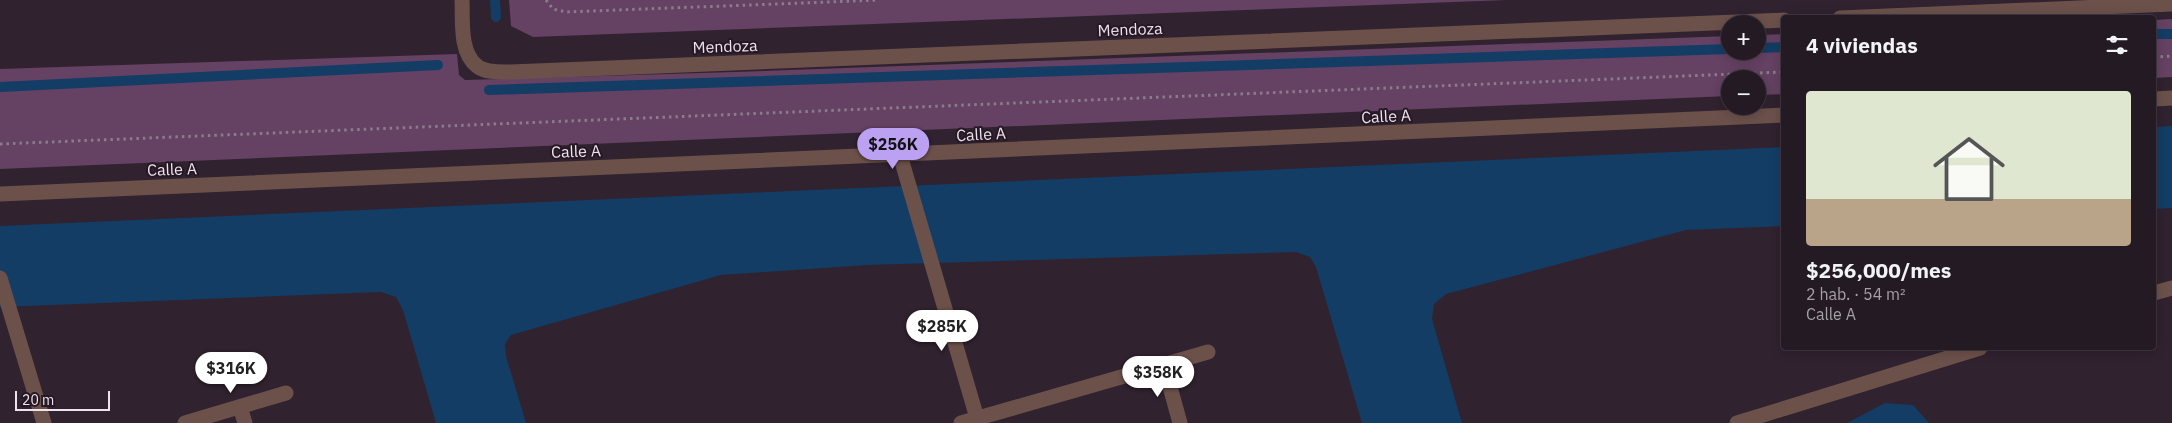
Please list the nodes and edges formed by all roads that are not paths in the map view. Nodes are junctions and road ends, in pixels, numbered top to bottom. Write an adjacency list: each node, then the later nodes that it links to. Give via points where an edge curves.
1 (462, 0): 4 (street, Mendoza, via 467,54 478,67 511,72)
2 (2172, 4): 3 (street)
3 (1911, 15)
4 (1781, 20)
5 (2172, 98): 6 (street)
6 (2156, 99)
7 (1781, 115): 8 (street, Calle A)
8 (900, 155): 9 (street, Calle A); 18 (street)
9 (0, 194)
10 (0, 278): 19 (street)
11 (2172, 288): 12 (street)
12 (2156, 292)
13 (1974, 350): 24 (street)
14 (1208, 352): 15 (street)
15 (1164, 365): 18 (street); 23 (street)
16 (286, 393): 17 (street)
17 (240, 407): 20 (street); 21 (street)
18 (977, 418): 22 (street)
19 (44, 423)
20 (185, 423)
21 (245, 423)
22 (961, 423)
23 (1180, 423)
24 (1737, 423)

